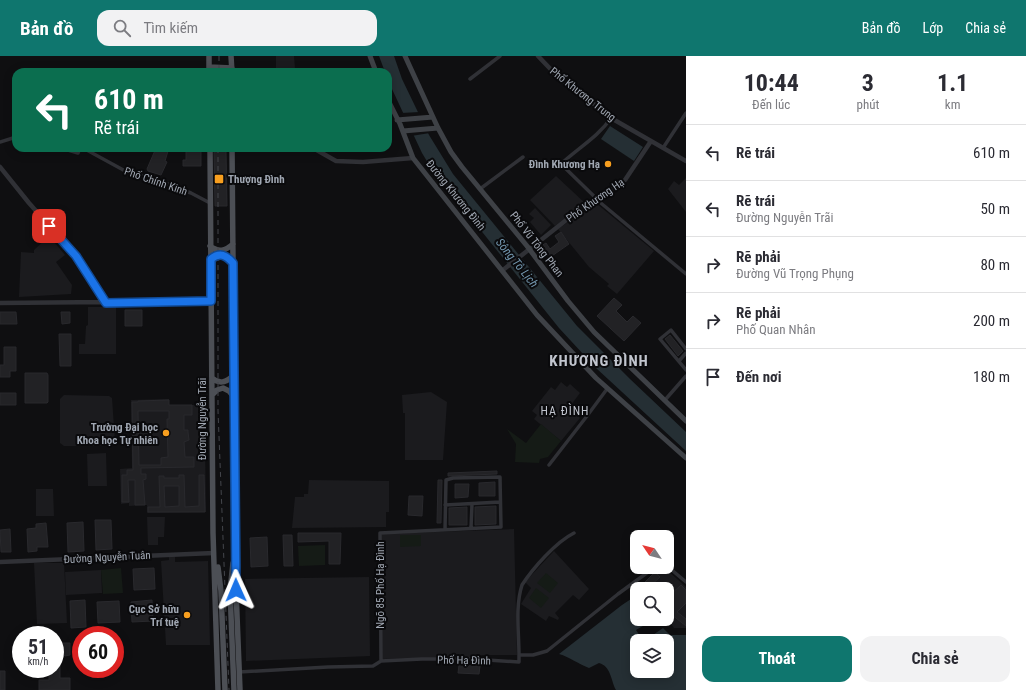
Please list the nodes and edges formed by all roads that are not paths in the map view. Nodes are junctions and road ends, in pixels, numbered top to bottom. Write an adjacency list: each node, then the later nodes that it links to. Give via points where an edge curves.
1 (209, 56): 7 (main road)
2 (232, 56): 8 (main road)
3 (370, 56): 9 (main road)
4 (405, 56): 13 (main road, Phố Vũ Tông Phan)
5 (500, 56): 10 (street)
6 (538, 56): 14 (street, Phố Khương Trung, via 559,78)
7 (209, 68)
8 (232, 68)
9 (374, 68)
10 (470, 79)
11 (392, 108): 15 (main road)
12 (686, 113): 21 (street)
13 (433, 118): 15 (main road); 16 (main road, Phố Vũ Tông Phan)
14 (611, 118): 20 (street, Phố Khương Trung); 31 (street, via 600,133 562,164)
15 (398, 120): 17 (main road)
16 (438, 128): 17 (main road); 30 (main road, Phố Vũ Tông Phan, via 451,152)
17 (405, 131): 27 (main road)
18 (12, 140): 19 (street)
19 (0, 142)
20 (651, 142): 21 (street, Phố Khương Trung); 31 (street, Phố Khương Hạ, via 625,180)
21 (663, 148): 28 (street, Phố Khương Trung)
22 (90, 152): 32 (street, Phố Chính Kinh, via 127,172 160,181)
23 (210, 152): 32 (main road, Đường Nguyễn Trãi)
24 (232, 152): 33 (main road)
25 (320, 152): 27 (street, Đường Khương Đình, via 336,161 363,162)
26 (523, 157): 30 (street)
27 (413, 158): 38 (main road, Đường Khương Đình)
28 (686, 161)
29 (0, 167): 42 (street, via 76,256)
30 (480, 189): 35 (main road, Phố Vũ Tông Phan)
31 (598, 199): 35 (street, Phố Khương Hạ, via 565,221); 39 (street)
32 (210, 203): 34 (main road, Đường Nguyễn Trãi)
33 (233, 244): 34 (main road, via 217,251); 37 (main road)
34 (210, 246): 36 (main road, Đường Nguyễn Trãi)
35 (528, 251): 38 (street, Phố Khương Hạ); 53 (main road, Phố Vũ Tông Phan, via 594,332)
36 (211, 259): 37 (main road, via 221,255); 40 (main road, Đường Nguyễn Trãi)
37 (233, 263): 47 (main road)
38 (504, 269): 50 (main road, Đường Khương Đình, via 537,315)
39 (686, 274)
40 (211, 301): 42 (street); 49 (main road, Đường Nguyễn Trãi)
41 (0, 303): 42 (street)
42 (106, 303)
43 (686, 349): 45 (street, via 671,330 660,339)
44 (686, 353): 45 (street)
45 (679, 362): 46 (street)
46 (686, 370)
47 (234, 376): 49 (main road, via 224,382 217,382); 52 (main road)
48 (686, 376): 53 (street)
49 (212, 378): 51 (main road, Đường Nguyễn Trãi)
50 (607, 388): 55 (main road, Đường Khương Đình); 56 (street)
51 (212, 395): 52 (main road, via 223,388); 62 (main road, Đường Nguyễn Trãi)
52 (234, 397): 63 (main road)
53 (665, 400): 54 (main road, Phố Vũ Tông Phan)
54 (686, 421)
55 (686, 458)
56 (549, 465)
57 (500, 502): 58 (street); 59 (street, via 500,477 453,478 446,480); 60 (street, Ngõ 85 Phố Hạ Đình, via 501,527)
58 (472, 504): 59 (street); 60 (street)
59 (445, 505): 61 (street)
60 (471, 528): 61 (street, Ngõ 85 Phố Hạ Đình)
61 (445, 530): 71 (street, Ngõ 85 Phố Hạ Đình, via 380,534)
62 (213, 533): 65 (main road, Đường Nguyễn Trãi); 74 (main road, via 221,591)
63 (236, 533): 72 (main road); 75 (main road, via 230,590)
64 (574, 533): 70 (street, via 554,548 522,585 518,615)
65 (214, 552): 66 (street, Đường Nguyễn Tuân); 73 (main road, Đường Nguyễn Trãi)
66 (0, 562)
67 (674, 572): 69 (street)
68 (646, 574): 70 (street, Phố Hạ Đình, via 547,651)
69 (686, 582)
70 (519, 655): 71 (street, Phố Hạ Đình, via 519,662 472,659)
71 (381, 661): 72 (street, Phố Hạ Đình, via 373,666)
72 (239, 672): 76 (main road)
73 (218, 690)
74 (224, 690)
75 (234, 690)
76 (240, 690)

